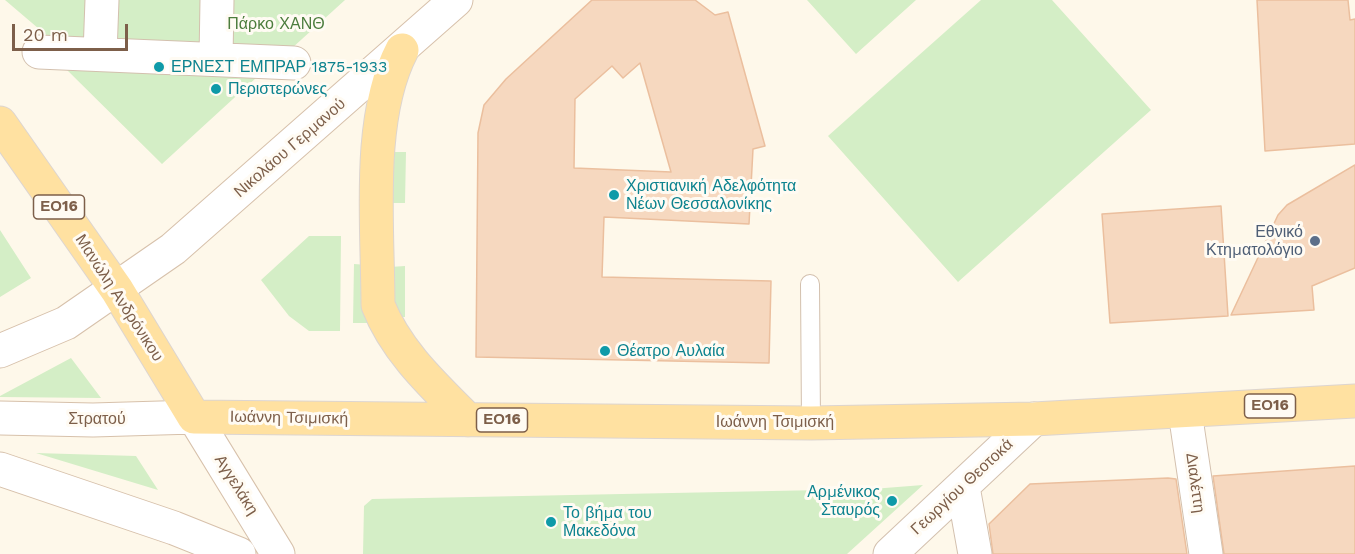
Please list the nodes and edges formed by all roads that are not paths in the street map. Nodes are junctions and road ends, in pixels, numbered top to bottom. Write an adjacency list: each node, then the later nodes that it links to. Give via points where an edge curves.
1 (102, 0): 6 (main road)
2 (217, 0): 7 (main road)
3 (456, 0): 4 (main road, Νικολάου Γερμανού)
4 (402, 50): 11 (main road, Νικολάου Γερμανού, via 198,229); 18 (main road, via 391,70 378,147 378,305 386,327 402,349)
5 (39, 52): 6 (main road)
6 (100, 54): 7 (main road)
7 (216, 59): 8 (main road)
8 (294, 63)
9 (0, 123): 11 (main road, Μανώλη Ανδρόνικου / ΕΟ16)
10 (810, 284): 19 (lane)
11 (117, 290): 12 (main road, via 66,323); 15 (main road, Μανώλη Ανδρόνικου / ΕΟ16)
12 (0, 351)
13 (1355, 401): 14 (main road, Ιωάννη Τσιμισκή / ΕΟ16)
14 (1185, 411): 17 (main road, Ιωάννη Τσιμισκή / ΕΟ16); 26 (main road, Διαλέττη)
15 (194, 417): 16 (main road, Στρατού); 18 (main road, Ιωάννη Τσιμισκή / ΕΟ16); 23 (main road, Αγγελάκη)
16 (0, 418)
17 (1034, 419): 19 (main road, Ιωάννη Τσιμισκή / ΕΟ16); 21 (main road, Γεωργίου Θεοτοκά)
18 (468, 420): 19 (main road, Ιωάννη Τσιμισκή / ΕΟ16)
19 (811, 423)
20 (0, 469): 22 (main road)
21 (963, 487): 24 (main road, Γεωργίου Θεοτοκά); 25 (main road)
22 (239, 554)
23 (278, 554)
24 (890, 554)
25 (975, 554)
26 (1206, 554)

